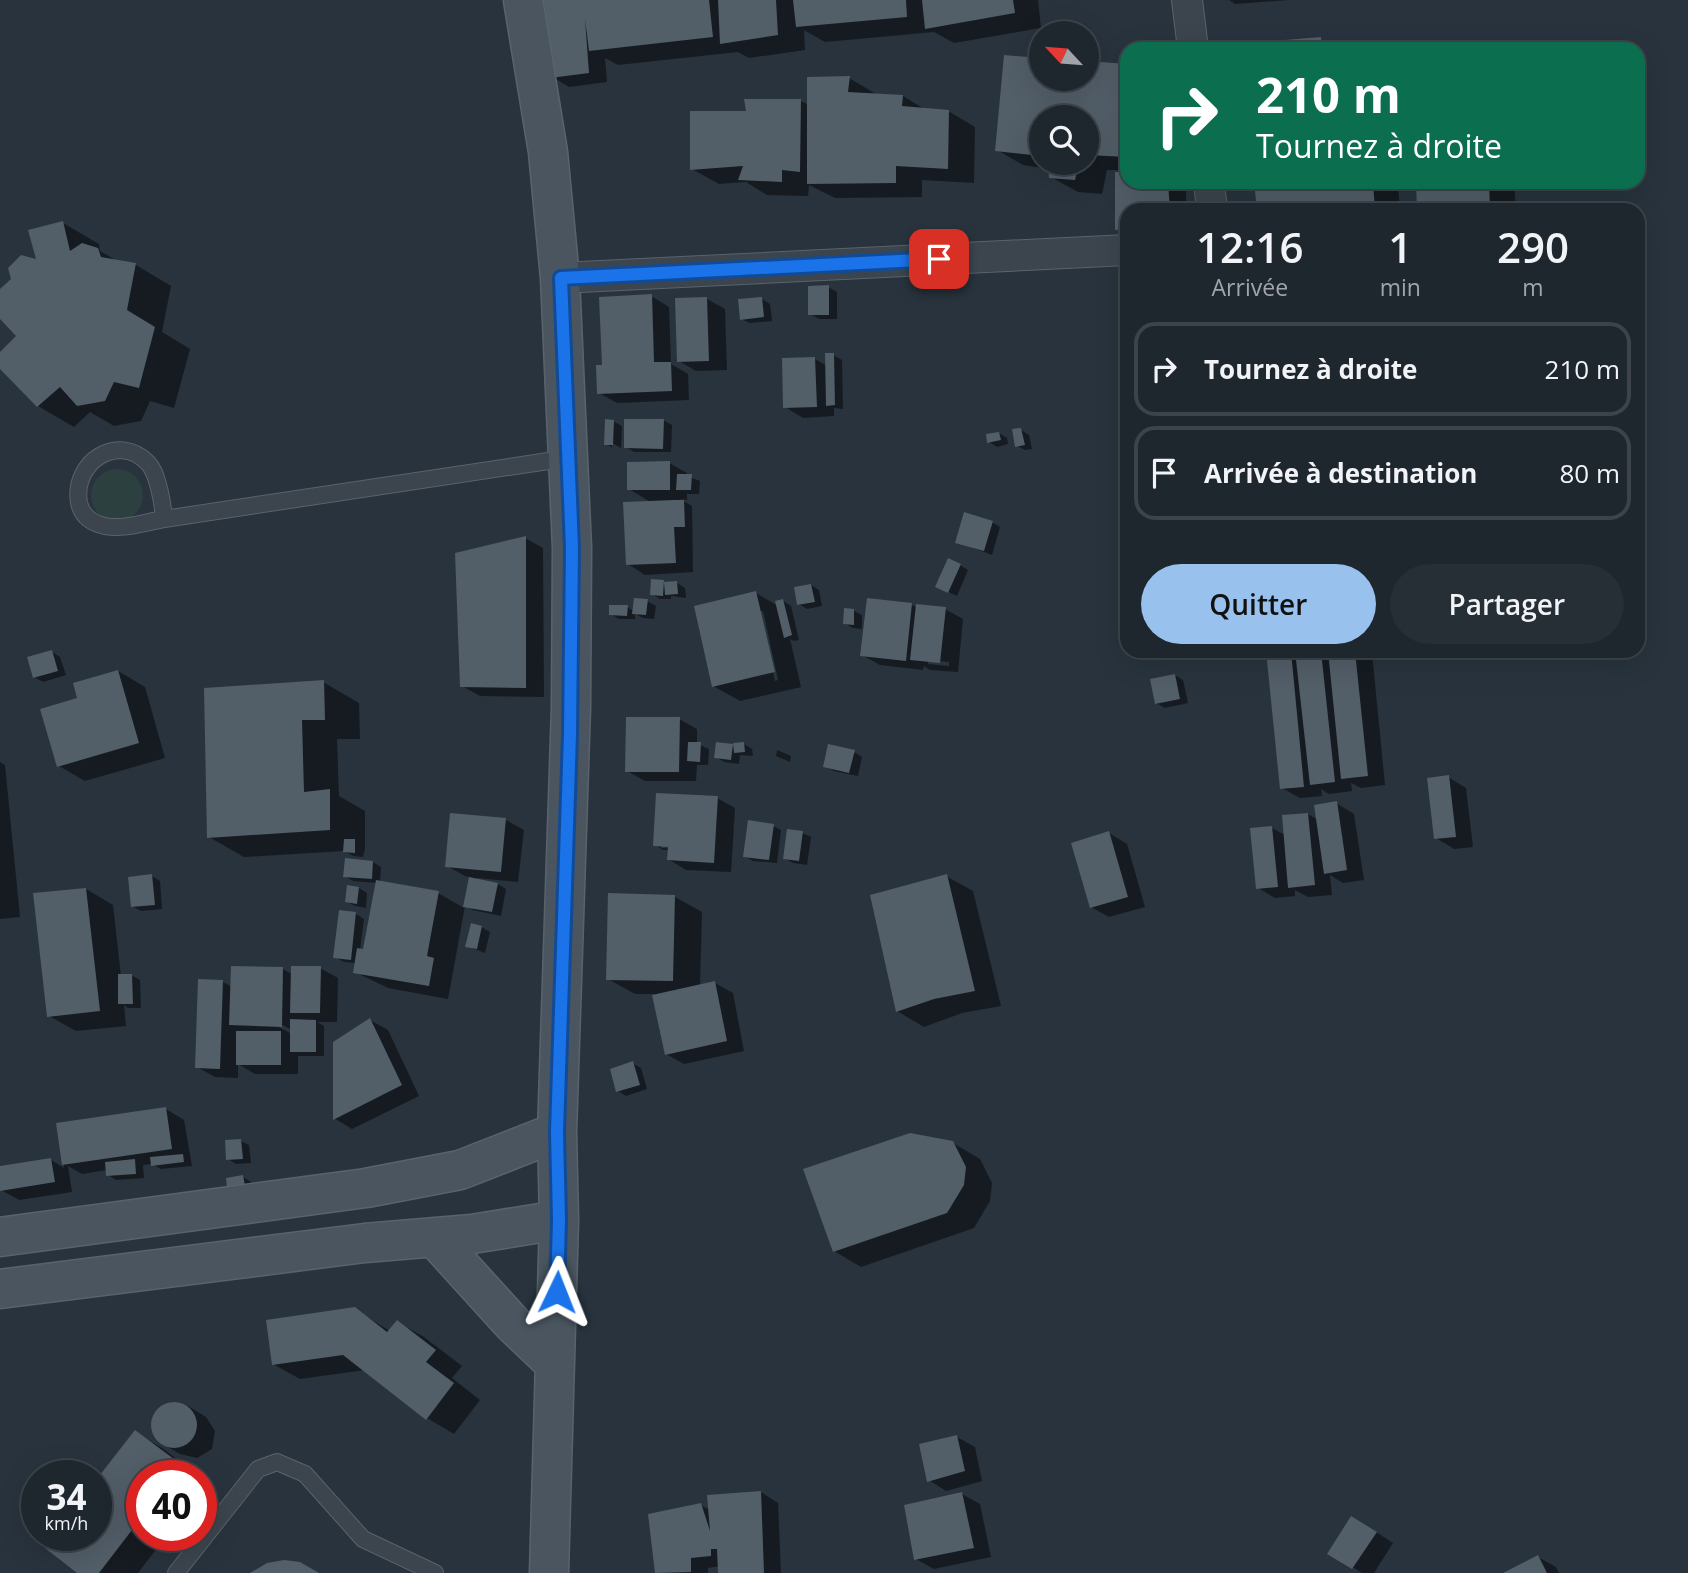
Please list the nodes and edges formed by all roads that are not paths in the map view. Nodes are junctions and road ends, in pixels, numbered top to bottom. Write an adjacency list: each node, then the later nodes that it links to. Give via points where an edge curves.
1 (523, 0): 5 (street, via 548,152)
2 (1186, 0): 3 (street)
3 (1192, 42)
4 (1120, 250): 5 (street)
5 (561, 278): 6 (street)
6 (568, 458): 7 (lane); 8 (street, via 571,708)
7 (164, 519): 7 (lane, via 150,464 134,454 122,450 99,455 83,471 78,495 87,519 107,527)
8 (557, 1132): 9 (street); 10 (street, via 460,1170 366,1188)
9 (559, 1220): 11 (street); 13 (street)
10 (0, 1237)
11 (434, 1237): 12 (street); 13 (street)
12 (0, 1289)
13 (555, 1364): 16 (street)
14 (176, 1573): 15 (lane, via 258,1469 277,1462 305,1474 363,1539)
15 (435, 1573)
16 (549, 1573)

